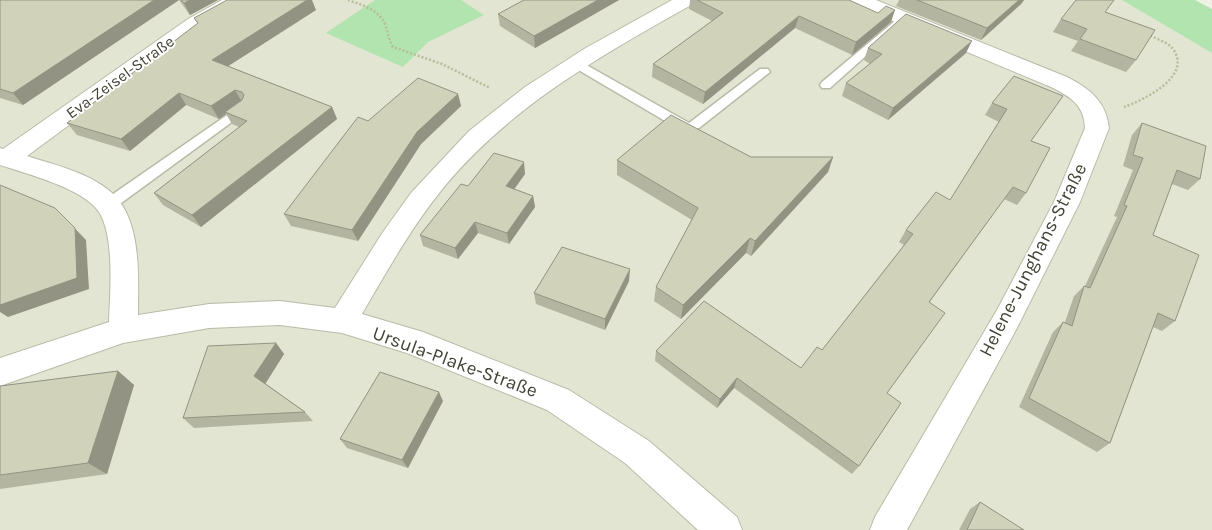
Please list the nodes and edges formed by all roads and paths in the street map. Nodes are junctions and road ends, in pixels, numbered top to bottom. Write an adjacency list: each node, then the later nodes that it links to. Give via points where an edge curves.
1 (236, 0): 13 (street, Eva-Zeisel-Straße, via 195,23)
2 (348, 0): 10 (path, via 370,8 379,16 393,47 442,64)
3 (686, 0): 7 (street)
4 (860, 0): 5 (street)
5 (902, 18): 9 (lane); 12 (street, via 1059,82 1090,103)
6 (1141, 30): 12 (path, via 1172,48 1177,57 1176,71 1164,86 1138,103)
7 (574, 62): 8 (lane, via 681,126 689,127); 10 (street)
8 (764, 72)
9 (826, 85)
10 (518, 100): 15 (street, via 451,163 421,199)
11 (243, 108): 14 (lane)
12 (1097, 115): 19 (street, Helene-Junghans-Straße, via 1097,128 1067,202 1007,318)
13 (4, 157): 14 (street, via 84,188)
14 (108, 205): 16 (street, via 122,255)
15 (342, 321): 16 (street, Ursula-Plake-Straße, via 280,313 209,316); 18 (street, Ursula-Plake-Straße, via 412,341 558,400 637,452)
16 (123, 330): 17 (street, Ursula-Plake-Straße)
17 (0, 372)
18 (724, 530)
19 (888, 530)

